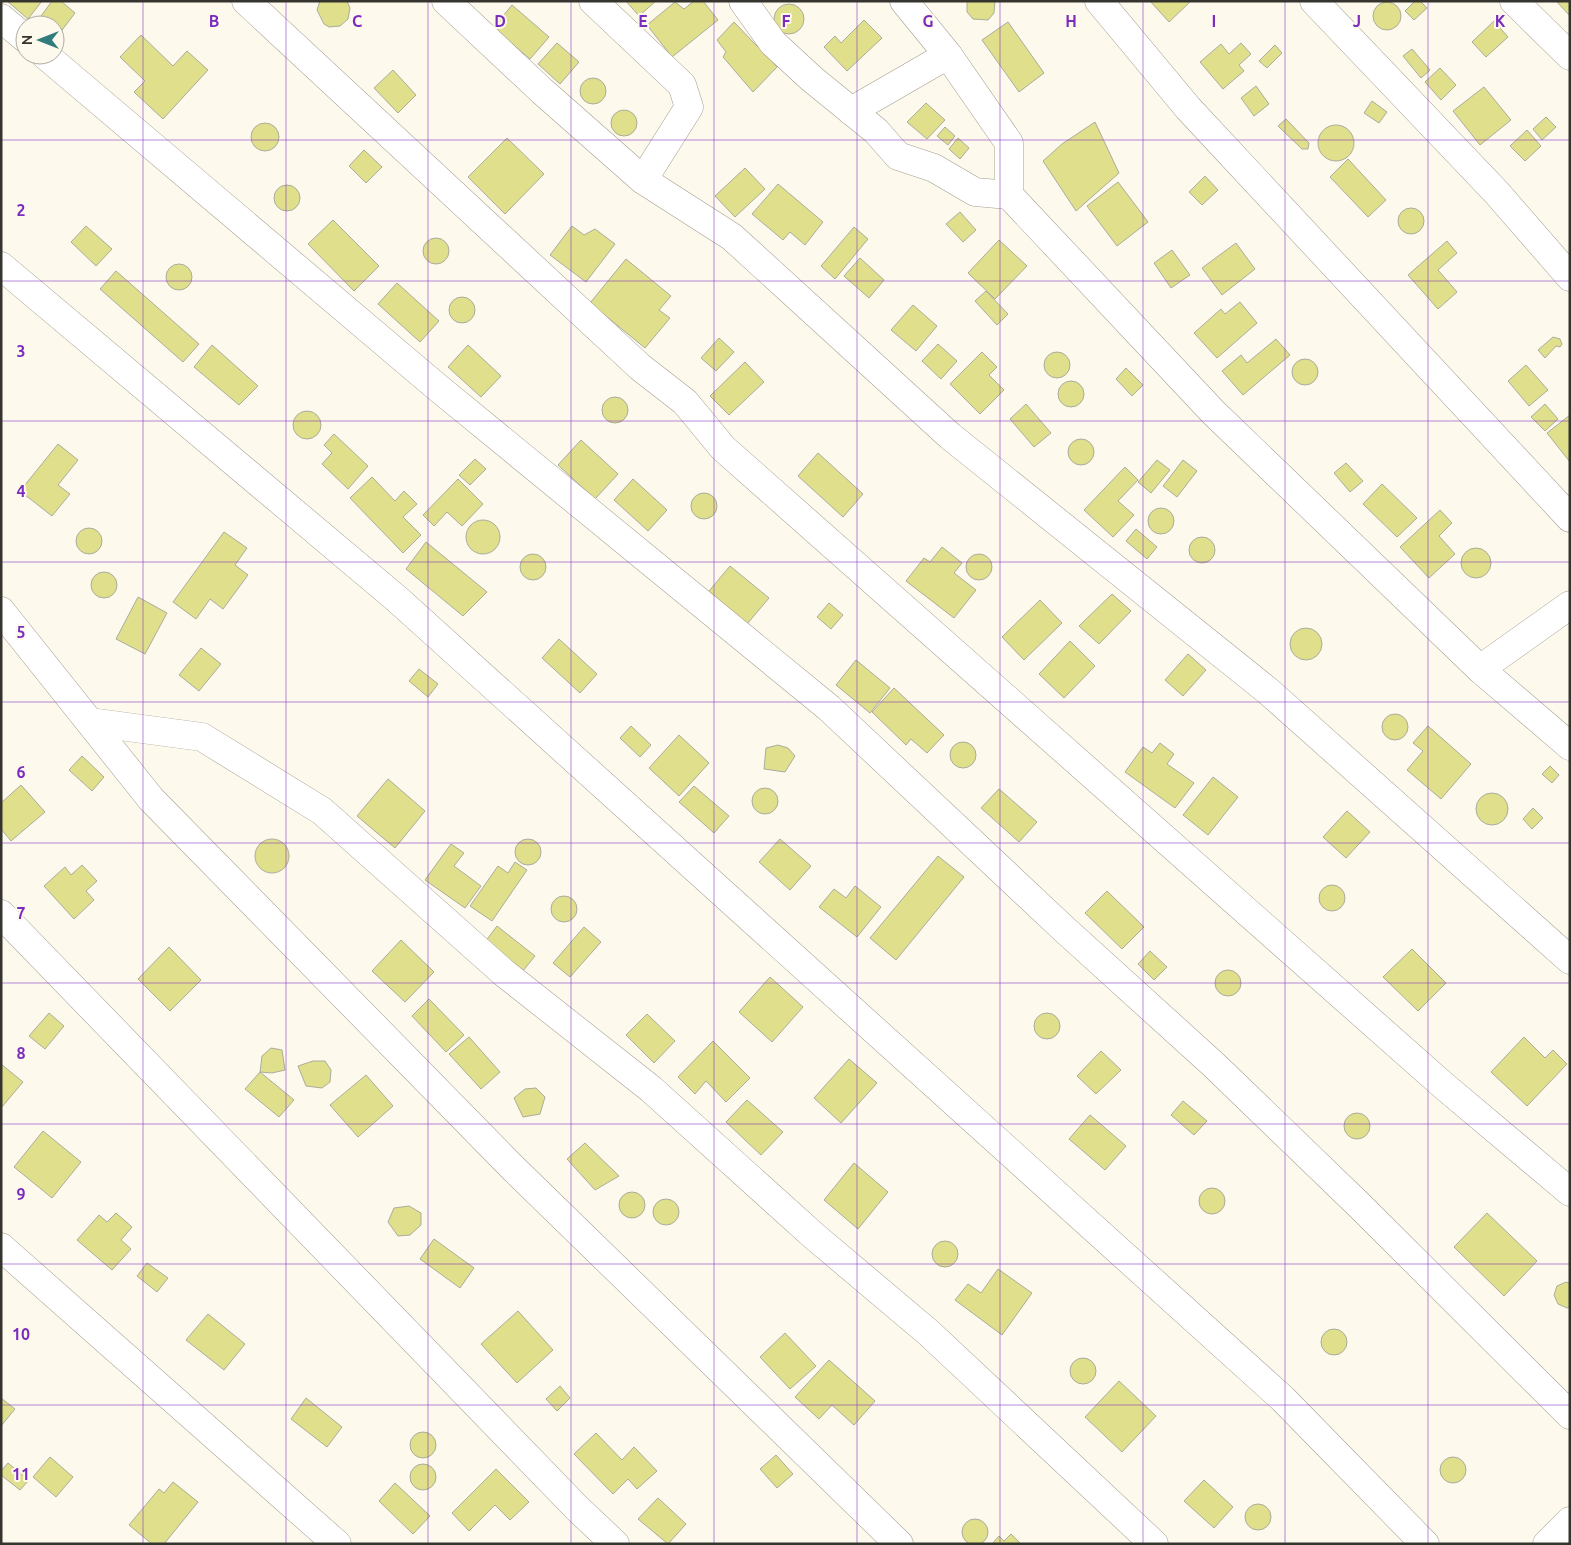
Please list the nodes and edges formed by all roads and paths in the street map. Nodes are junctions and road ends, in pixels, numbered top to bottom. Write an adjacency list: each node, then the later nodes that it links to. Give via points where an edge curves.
1 (246, 1): 27 (street, via 573,306 640,367 685,402 723,448 1444,1086)
2 (446, 1): 15 (street)
3 (593, 1): 15 (street, via 682,85 689,107)
4 (743, 1): 14 (street, via 773,43)
5 (904, 1): 11 (street)
6 (1099, 1): 19 (street, via 1188,108)
7 (1314, 1): 18 (street, via 1497,193)
8 (1514, 1): 12 (street)
9 (1, 18): 10 (street)
10 (15, 30)
11 (948, 55): 14 (street); 16 (street, via 1009,142)
12 (1570, 56)
13 (57, 65): 29 (street, via 437,386 828,708 1214,1065 1359,1204)
14 (851, 111): 16 (street, via 898,156 934,168 975,192)
15 (643, 180): 26 (street, via 732,237 950,436 1268,691)
16 (1009, 195): 22 (street, via 1212,412)
17 (1, 266): 35 (street, via 397,599 1283,1399)
18 (1570, 278)
19 (1570, 518)
20 (1570, 605): 22 (street)
21 (1, 611): 23 (street)
22 (1480, 669): 24 (street)
23 (90, 722): 33 (street, via 151,799 514,1169); 34 (street, via 202,737 322,811 504,973 652,1089 814,1236 930,1333)
24 (1570, 746)
25 (1, 914): 32 (street)
26 (1570, 960)
27 (1570, 1192)
28 (1, 1247): 31 (street)
29 (1570, 1415)
30 (1570, 1520): 36 (street)
31 (337, 1544)
32 (615, 1544)
33 (898, 1544)
34 (1154, 1544)
35 (1425, 1544)
36 (1547, 1544)

